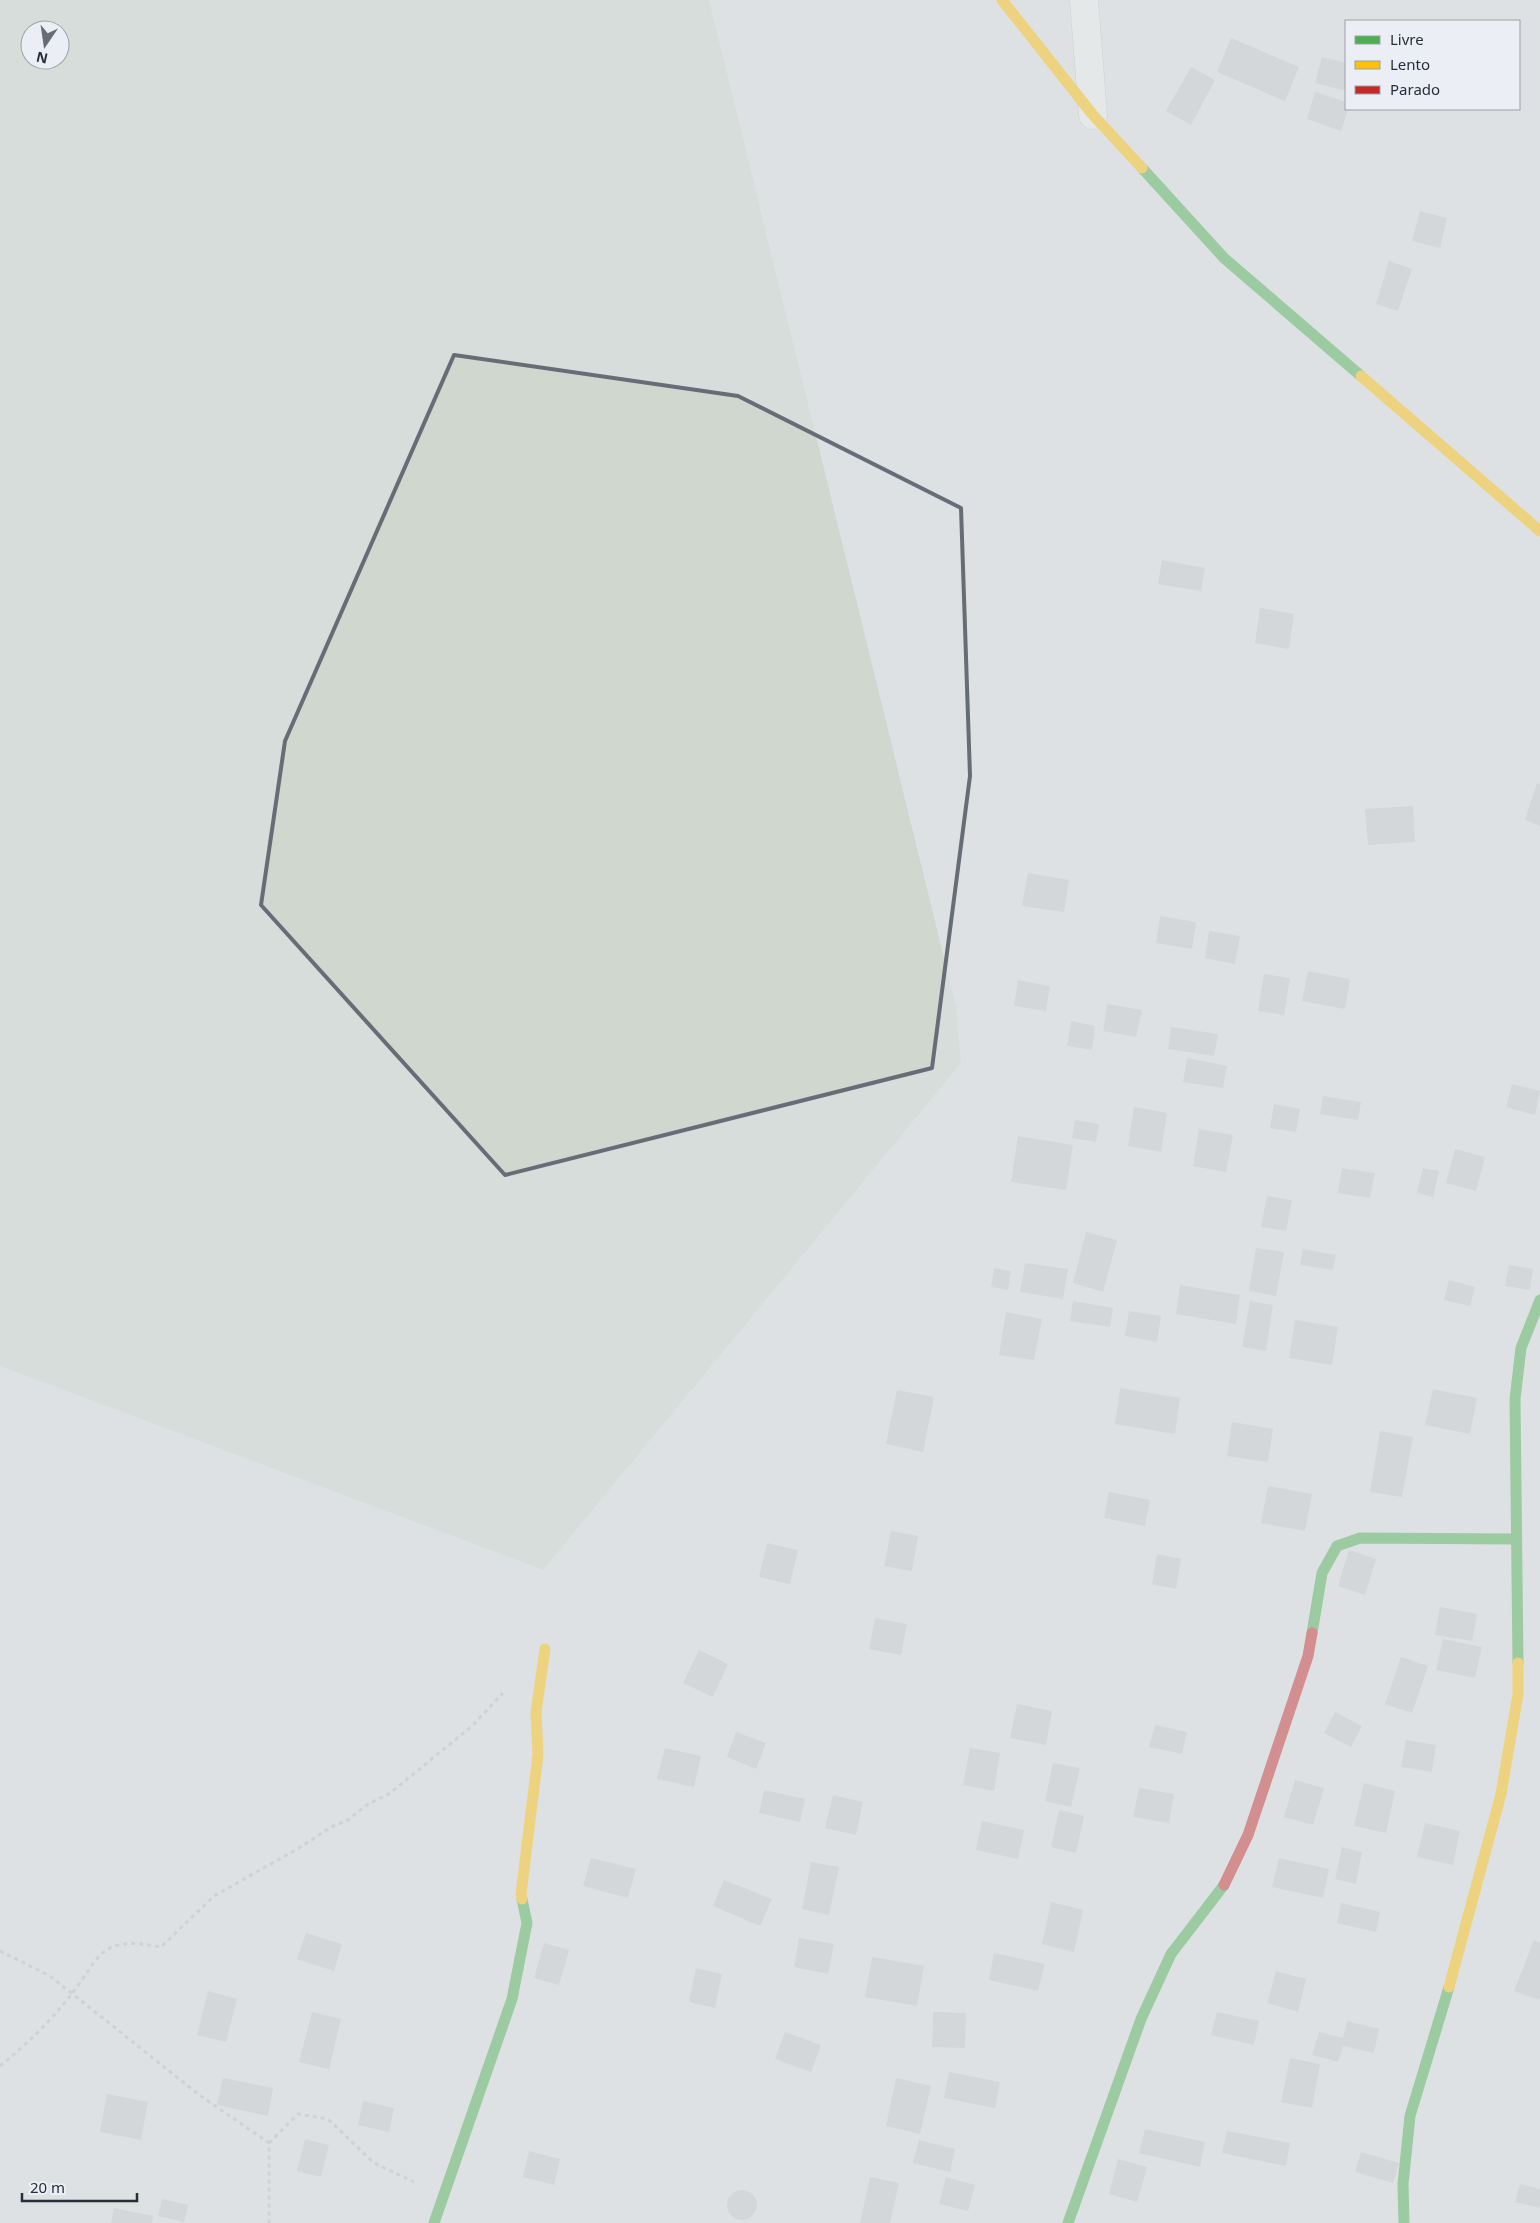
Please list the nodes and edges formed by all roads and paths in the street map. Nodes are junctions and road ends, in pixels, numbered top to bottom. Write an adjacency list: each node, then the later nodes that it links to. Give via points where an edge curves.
1 (1002, 0): 3 (street)
2 (1084, 0): 3 (street)
3 (1093, 115): 4 (street, via 1224,258)
4 (1540, 531)
5 (1540, 1300): 6 (street, via 1521,1348 1515,1399)
6 (1515, 1539): 16 (street, via 1360,1538 1337,1546 1322,1573 1308,1656 1248,1835 1223,1887 1171,1954 1144,2011); 17 (street, via 1518,1694 1501,1794 1438,2028 1410,2116 1403,2184)
7 (545, 1649): 13 (street, via 536,1712 538,1755 521,1894 527,1923 512,1999)
8 (509, 1686): 10 (path, via 472,1726 389,1794 214,1896 161,1947 142,1943 111,1947 96,1960)
9 (0, 1951): 10 (path, via 50,1976)
10 (73, 1994): 11 (path, via 37,2034); 12 (path, via 198,2094)
11 (0, 2066)
12 (269, 2143): 13 (path, via 298,2114 328,2118 374,2164); 14 (path)
13 (443, 2195): 15 (street)
14 (269, 2223)
15 (434, 2223)
16 (1068, 2223)
17 (1404, 2223)

